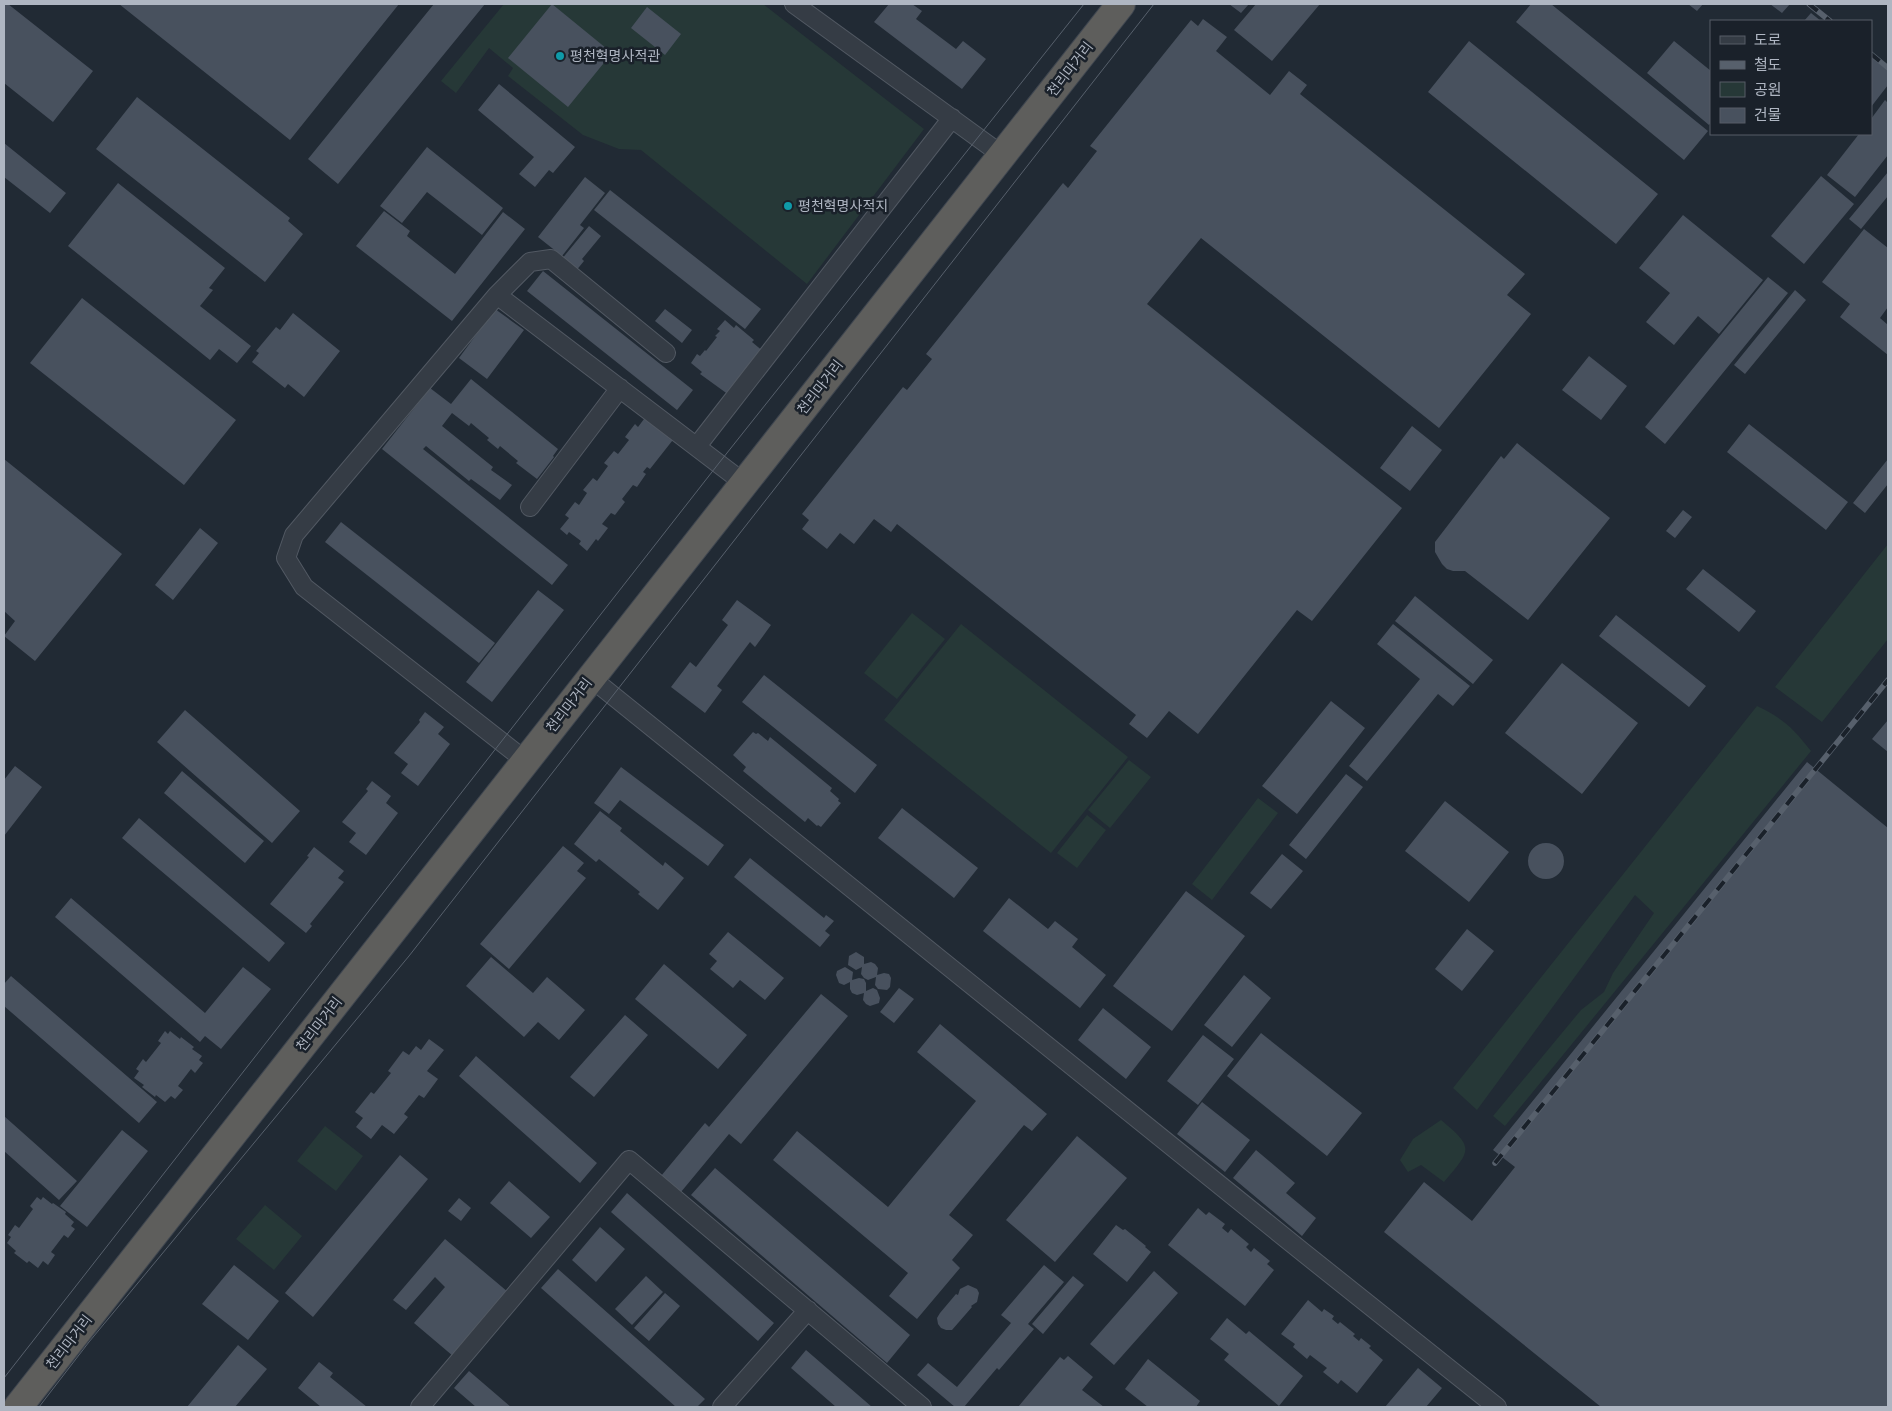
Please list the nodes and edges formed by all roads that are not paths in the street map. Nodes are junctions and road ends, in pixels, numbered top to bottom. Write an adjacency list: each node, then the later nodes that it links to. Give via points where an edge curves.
1 (794, 4): 3 (street)
2 (1121, 4): 4 (highway, 천리마거리)
3 (952, 118): 4 (street); 8 (street)
4 (1002, 154): 9 (highway, 천리마거리)
5 (497, 295): 6 (street, via 530,262 551,259); 7 (street); 12 (street, via 294,535 286,558 304,587)
6 (666, 354)
7 (620, 388): 8 (street); 10 (street)
8 (697, 446): 9 (street)
9 (744, 483): 11 (highway, 천리마거리)
10 (530, 507)
11 (591, 678): 12 (highway, 천리마거리); 18 (street)
12 (526, 761): 14 (highway, 천리마거리)
13 (808, 1310): 15 (street, via 629,1160); 16 (street); 17 (street)
14 (18, 1407)
15 (420, 1407)
16 (722, 1407)
17 (922, 1407)
18 (1498, 1407)

